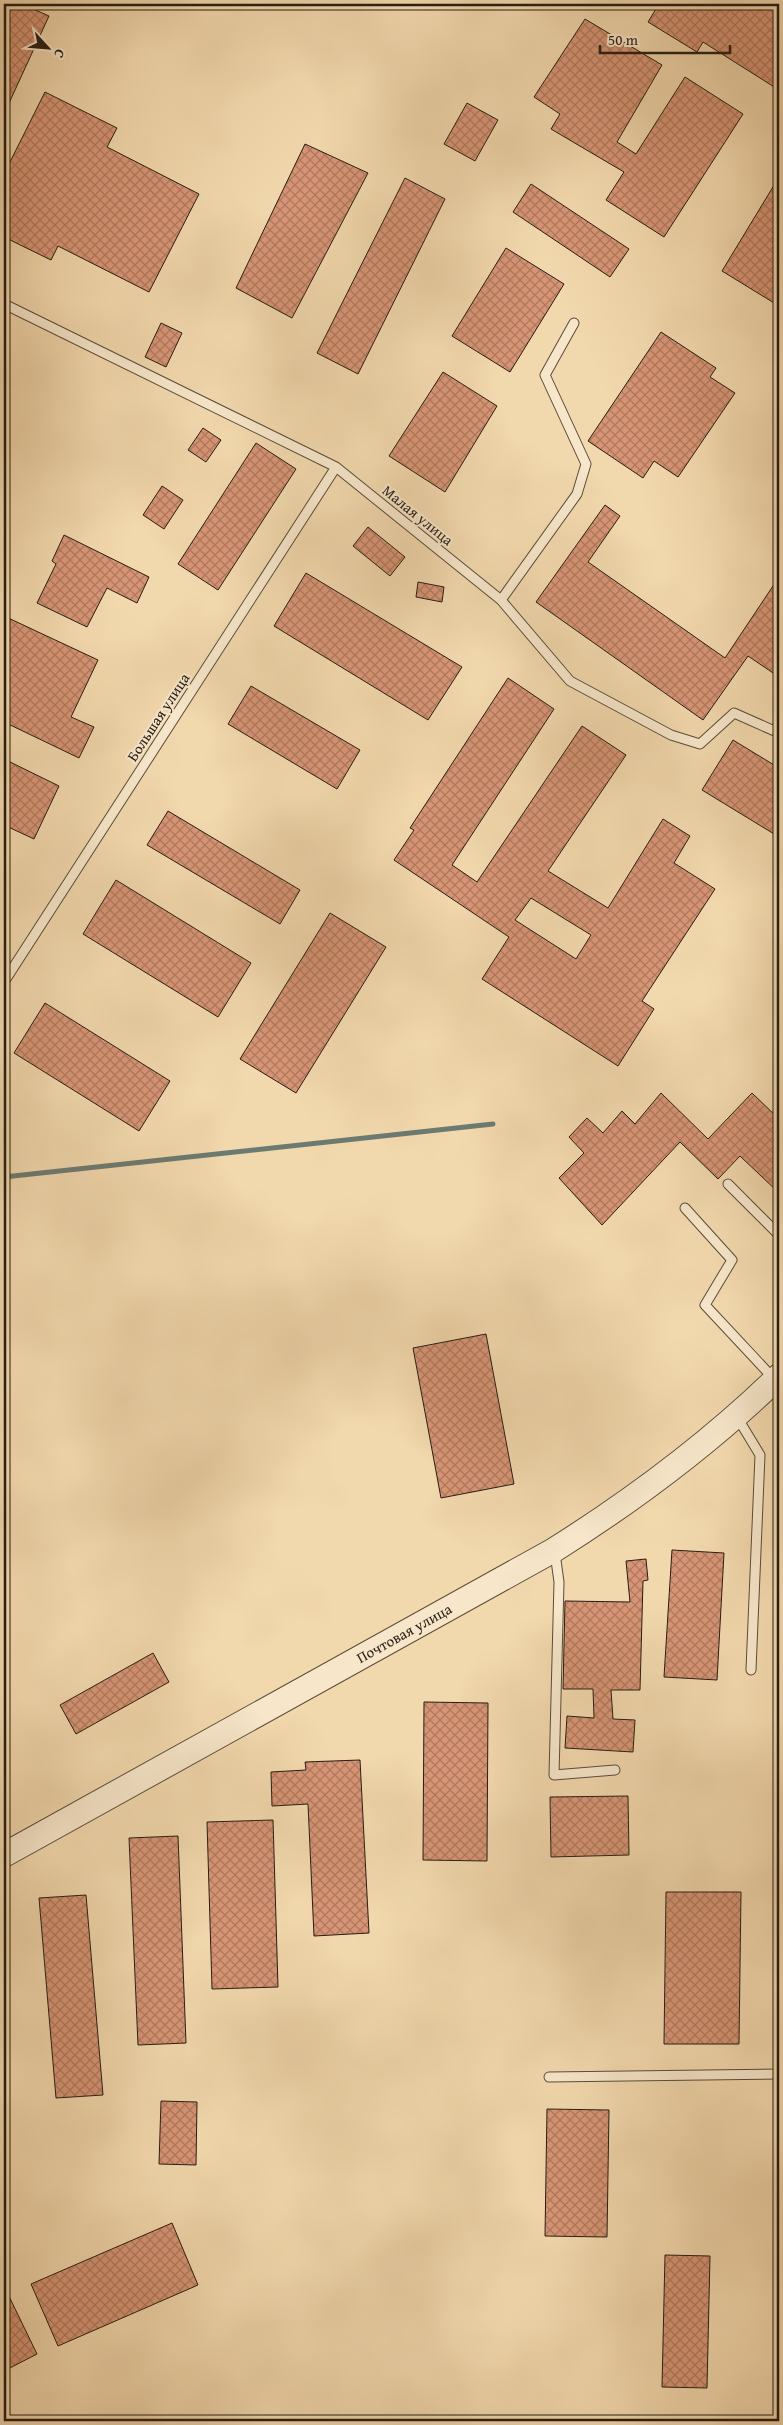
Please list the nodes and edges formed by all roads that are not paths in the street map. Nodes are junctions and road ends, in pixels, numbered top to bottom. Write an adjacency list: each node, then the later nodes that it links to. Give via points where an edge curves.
1 (4, 304): 3 (lane, Малая улица)
2 (574, 323): 4 (lane, via 545,375 586,464 577,494)
3 (336, 467): 4 (lane, Малая улица); 6 (lane, Большая улица)
4 (501, 600): 5 (lane, Малая улица, via 570,680 671,736 700,744 734,713)
5 (779, 733)
6 (4, 982)
7 (728, 1184): 9 (lane)
8 (685, 1208): 10 (lane, via 732,1260 705,1305)
9 (779, 1235)
10 (777, 1378): 11 (street, Почтовая улица)
11 (737, 1417): 12 (street, Почтовая улица, via 614,1512); 13 (lane, via 760,1455)
12 (554, 1550): 14 (lane, via 559,1582 554,1775); 15 (street, Почтовая улица)
13 (751, 1670)
14 (615, 1770)
15 (4, 1855)
16 (779, 2074): 17 (lane)
17 (549, 2077)

